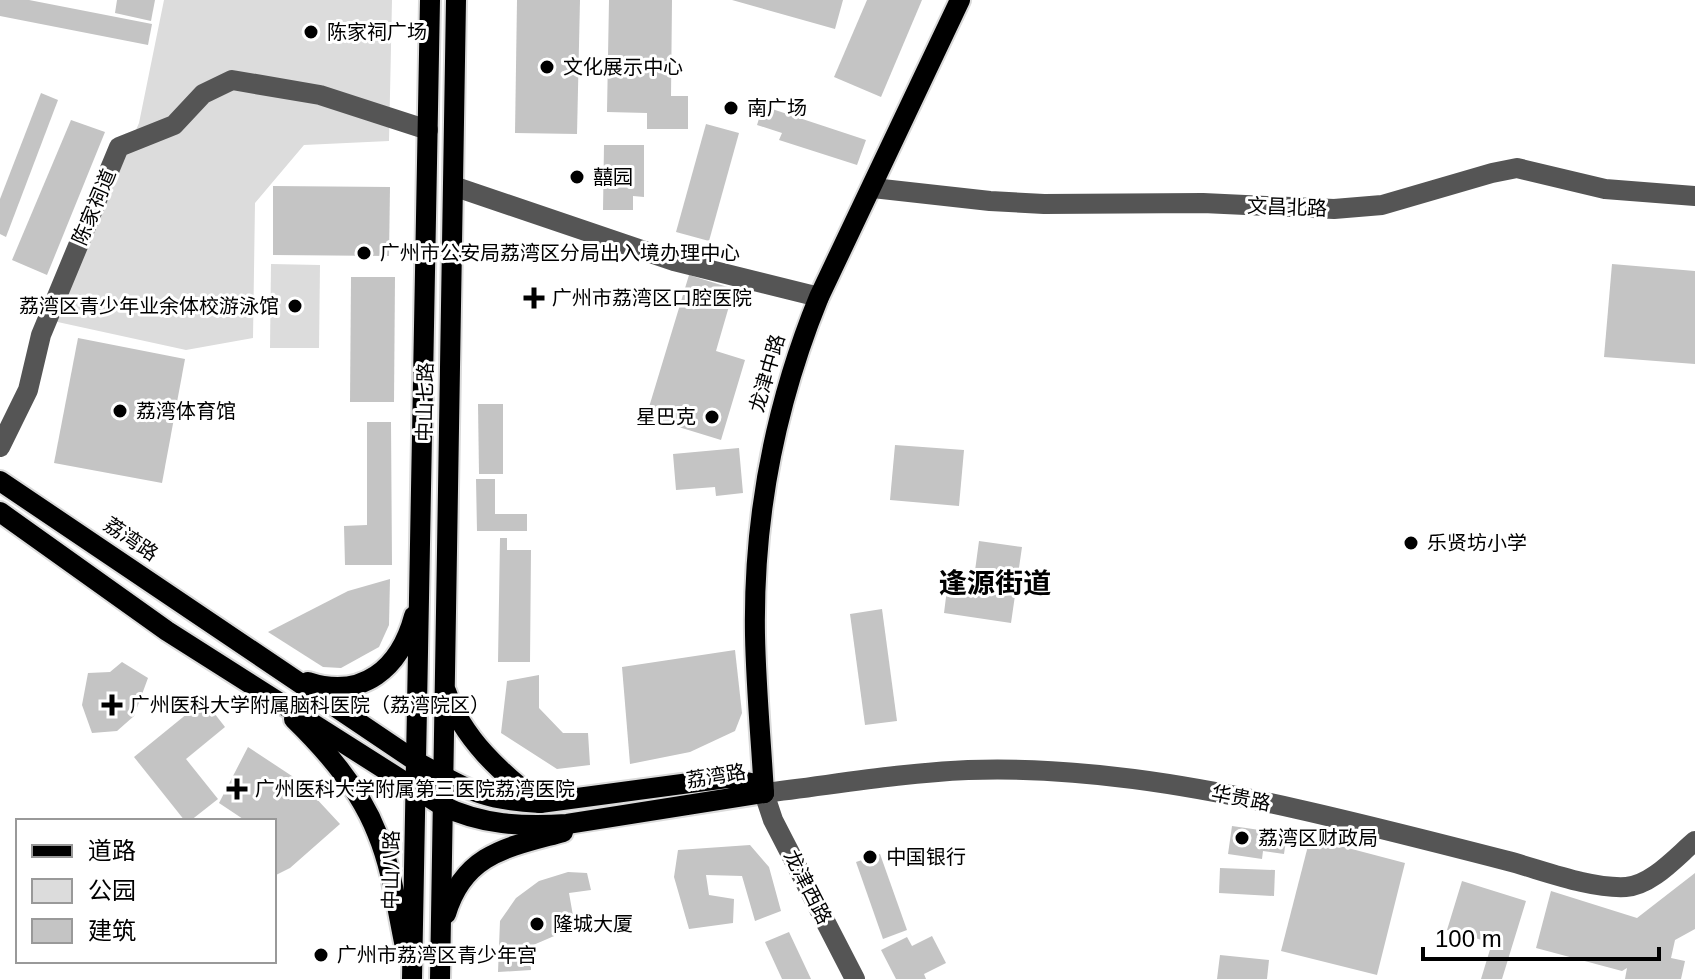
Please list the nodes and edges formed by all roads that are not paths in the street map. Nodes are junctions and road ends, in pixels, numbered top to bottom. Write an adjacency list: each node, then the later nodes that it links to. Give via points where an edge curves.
1 (430, 0): 4 (main road, 中山七路)
2 (456, 0): 5 (main road, 中山七路)
3 (960, 0): 6 (main road, 龙津中路)
4 (428, 130): 9 (street, 陈家祠道, via 320,95 232,80 203,94 174,125 119,147 41,335 28,390); 12 (main road, 中山七路)
5 (453, 186): 8 (street, via 674,261); 15 (main road, 中山七路)
6 (873, 188): 7 (street, 文昌北路, via 1030,204 1334,209 1382,205 1517,168 1605,189); 8 (main road, 龙津中路)
7 (1695, 196)
8 (819, 297): 19 (main road, 龙津中路, via 787,382 764,488 755,634)
9 (0, 447)
10 (0, 481): 13 (main road, 荔湾路)
11 (0, 512): 14 (main road, 荔湾路, via 167,631)
12 (421, 589): 13 (main road, via 410,632 379,674 362,685 334,689); 16 (main road, 中山七路)
13 (292, 677): 16 (main road, 荔湾路)
14 (251, 682): 18 (main road, 荔湾路); 25 (main road, via 298,722 366,807 388,864)
15 (443, 682): 17 (main road, 中山七路); 20 (main road, via 475,742)
16 (417, 762): 17 (main road, 荔湾路); 18 (main road, 中山八路)
17 (442, 775): 20 (main road, 荔湾路, via 479,795); 21 (main road, 中山七路)
18 (416, 790): 21 (main road, 荔湾路); 25 (main road, 中山八路)
19 (764, 793): 20 (main road, 荔湾路, via 751,783 727,778); 22 (main road, 荔湾路); 23 (street, 华贵路, via 969,770 1118,779 1271,803 1575,879 1627,887 1656,874); 26 (street, 龙津西路)
20 (540, 803)
21 (441, 805): 22 (main road, 荔湾路, via 497,823 537,826); 24 (main road)
22 (612, 819): 24 (main road, via 509,847 476,865 452,896)
23 (1695, 841)
24 (440, 972)
25 (412, 979)
26 (855, 979)

